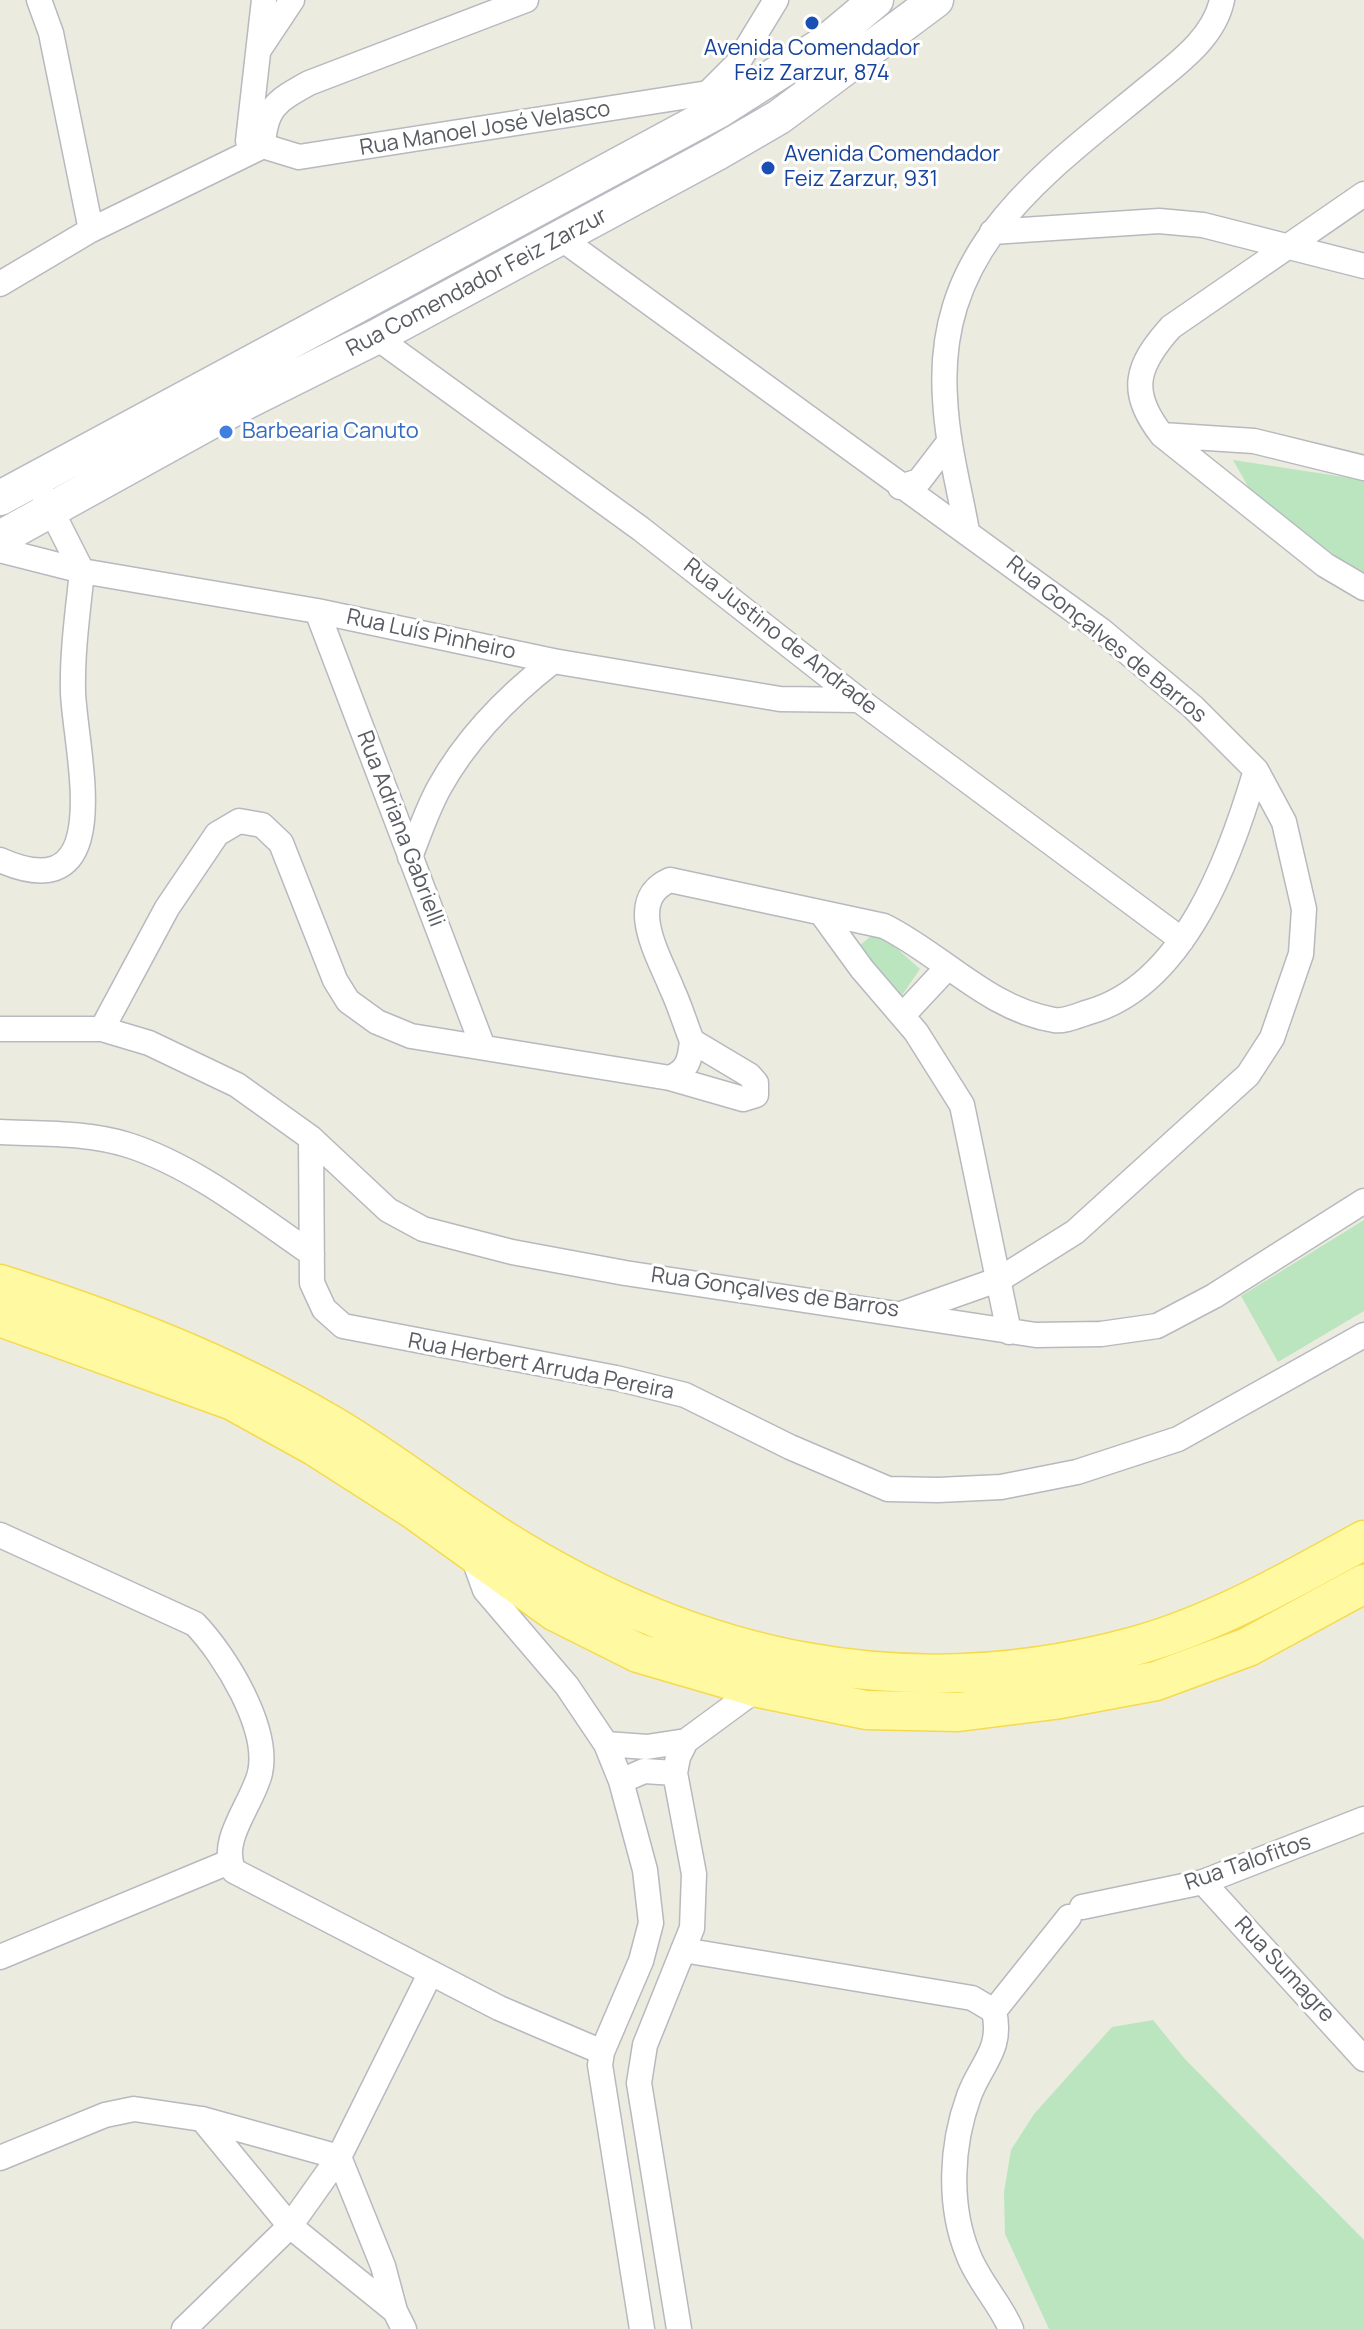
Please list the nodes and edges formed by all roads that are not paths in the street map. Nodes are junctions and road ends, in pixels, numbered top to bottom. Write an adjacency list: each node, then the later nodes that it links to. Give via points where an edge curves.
1 (39, 0): 13 (street, via 51,33)
2 (264, 0): 9 (street)
3 (292, 0): 9 (street)
4 (526, 0): 11 (street, via 309,83 268,112)
5 (776, 0): 10 (street)
6 (876, 0): 10 (main road, Rua Comendador Feiz Zarzur, via 825,43)
7 (936, 0): 15 (main road, Rua Comendador Feiz Zarzur, via 779,117)
8 (1222, 0): 14 (street, via 1208,31 1184,58 1066,156)
9 (257, 53): 11 (street)
10 (714, 101): 11 (street, Rua Manoel José Velasco, via 299,157); 23 (main road, Rua Comendador Feiz Zarzur)
11 (255, 149): 13 (street)
12 (1364, 194): 16 (street)
13 (91, 230): 18 (street)
14 (992, 232): 16 (street, via 1159,221); 21 (street, via 978,249 950,316 944,395)
15 (562, 239): 19 (main road, Rua Comendador Feiz Zarzur); 24 (street, Rua Gonçalves de Barros)
16 (1288, 244): 17 (street); 20 (street, via 1171,327 1146,355 1139,386 1143,411)
17 (1364, 266)
18 (0, 284)
19 (376, 337): 26 (main road, Rua Comendador Feiz Zarzur, via 246,402); 33 (street, Rua Justino de Andrade, via 641,529)
20 (1162, 435): 22 (street, via 1254,441); 31 (street, via 1325,565)
21 (949, 442): 24 (street, via 919,481); 27 (street)
22 (1364, 468)
23 (35, 479): 25 (main road, Rua Comendador Feiz Zarzur); 26 (street)
24 (900, 487): 27 (street, Rua Gonçalves de Barros)
25 (0, 498)
26 (52, 511): 28 (main road, Rua Comendador Feiz Zarzur); 30 (street)
27 (967, 531): 37 (street, Rua Gonçalves de Barros, via 1182,697)
28 (0, 538)
29 (0, 550): 30 (street, Rua Luís Pinheiro)
30 (82, 571): 32 (street, Rua Luís Pinheiro); 39 (street, via 73,654 84,822 74,851 60,867 22,869)
31 (1364, 588)
32 (317, 611): 34 (street, Rua Luís Pinheiro); 38 (street, Rua Adriana Gabrielli)
33 (810, 660): 35 (street); 36 (street, Rua Justino de Andrade)
34 (553, 661): 35 (street, Rua Luís Pinheiro); 38 (street, via 461,751 437,791)
35 (780, 699): 36 (street, Rua Luís Pinheiro)
36 (859, 700): 41 (street, Rua Justino de Andrade)
37 (1256, 770): 41 (street, via 1231,849); 53 (street, Rua Gonçalves de Barros, via 1284,822 1304,909 1301,954 1272,1038 1248,1075 1143,1174 1075,1232)
38 (410, 857): 47 (street, Rua Adriana Gabrielli)
39 (0, 860)
40 (822, 914): 42 (street, via 884,926); 43 (street); 46 (street, via 670,880 657,886 649,899 650,939)
41 (1182, 940): 42 (street, via 1116,1002 1057,1021 989,994)
42 (947, 968): 43 (street)
43 (903, 1015): 53 (street, via 962,1105)
44 (0, 1029): 45 (street, Rua Gonçalves de Barros)
45 (102, 1029): 47 (street, via 167,908 217,834 239,821 262,825 281,843 348,1001 377,1022 411,1036); 50 (street, Rua Gonçalves de Barros, via 149,1043 237,1085)
46 (692, 1041): 48 (street, via 687,1066); 48 (street, via 749,1075 756,1095 743,1099)
47 (483, 1047): 48 (street)
48 (670, 1078)
49 (0, 1132): 52 (street, via 90,1137 129,1145 206,1184)
50 (311, 1138): 52 (street, Rua Herbert Arruda Pereira); 55 (street, Rua Gonçalves de Barros, via 388,1210 423,1229 625,1273)
51 (1364, 1201): 57 (street, via 1157,1326 1101,1334)
52 (312, 1254): 58 (street, Rua Herbert Arruda Pereira, via 312,1283 324,1309 343,1326 685,1395 888,1489 1001,1487 1117,1460 1178,1439)
53 (1000, 1279): 55 (street, Rua Gonçalves de Barros); 57 (street)
54 (0, 1284): 60 (main road, via 162,1340 248,1380 331,1424 504,1541 585,1585 663,1621 762,1655 879,1675 1037,1668 1137,1645 1210,1619)
55 (901, 1314): 57 (street)
56 (0, 1317): 61 (main road, via 233,1401 328,1455)
57 (1009, 1332)
58 (1364, 1335)
59 (0, 1535): 69 (street, via 195,1624 217,1647 260,1742 260,1770 228,1848)
60 (1364, 1540)
61 (471, 1551): 63 (main road, via 556,1612 638,1653); 65 (street, via 485,1590 567,1686)
62 (1364, 1584): 63 (main road, via 1234,1652 1156,1681 1054,1700 958,1712 866,1710)
63 (758, 1688): 64 (street)
64 (686, 1741): 65 (street, via 647,1747); 66 (street)
65 (606, 1744): 67 (street)
66 (675, 1773): 67 (street, via 644,1771); 71 (street, via 694,1874 692,1928)
67 (621, 1781): 76 (street, via 645,1870 651,1923 641,1961)
68 (1364, 1819): 70 (street, Rua Talofitos)
69 (229, 1862): 72 (street); 73 (street, via 234,1871)
70 (1203, 1882): 74 (street, Rua Talofitos, via 1076,1912); 75 (street, Rua Sumagre)
71 (683, 1950): 74 (street, via 972,1998); 84 (street, via 645,2045 639,2083)
72 (0, 1957)
73 (430, 1974): 76 (street); 78 (street)
74 (994, 2011): 85 (street, via 998,2029 992,2054 969,2097 952,2179 968,2254)
75 (1361, 2051)
76 (602, 2052): 83 (street, via 615,2171)
77 (202, 2119): 78 (street); 79 (street, via 134,2109 105,2115); 80 (street)
78 (339, 2157): 80 (street); 81 (street)
79 (0, 2158)
80 (290, 2226): 81 (street); 82 (street)
81 (400, 2320)
82 (184, 2329)
83 (642, 2329)
84 (679, 2329)
85 (1011, 2329)

